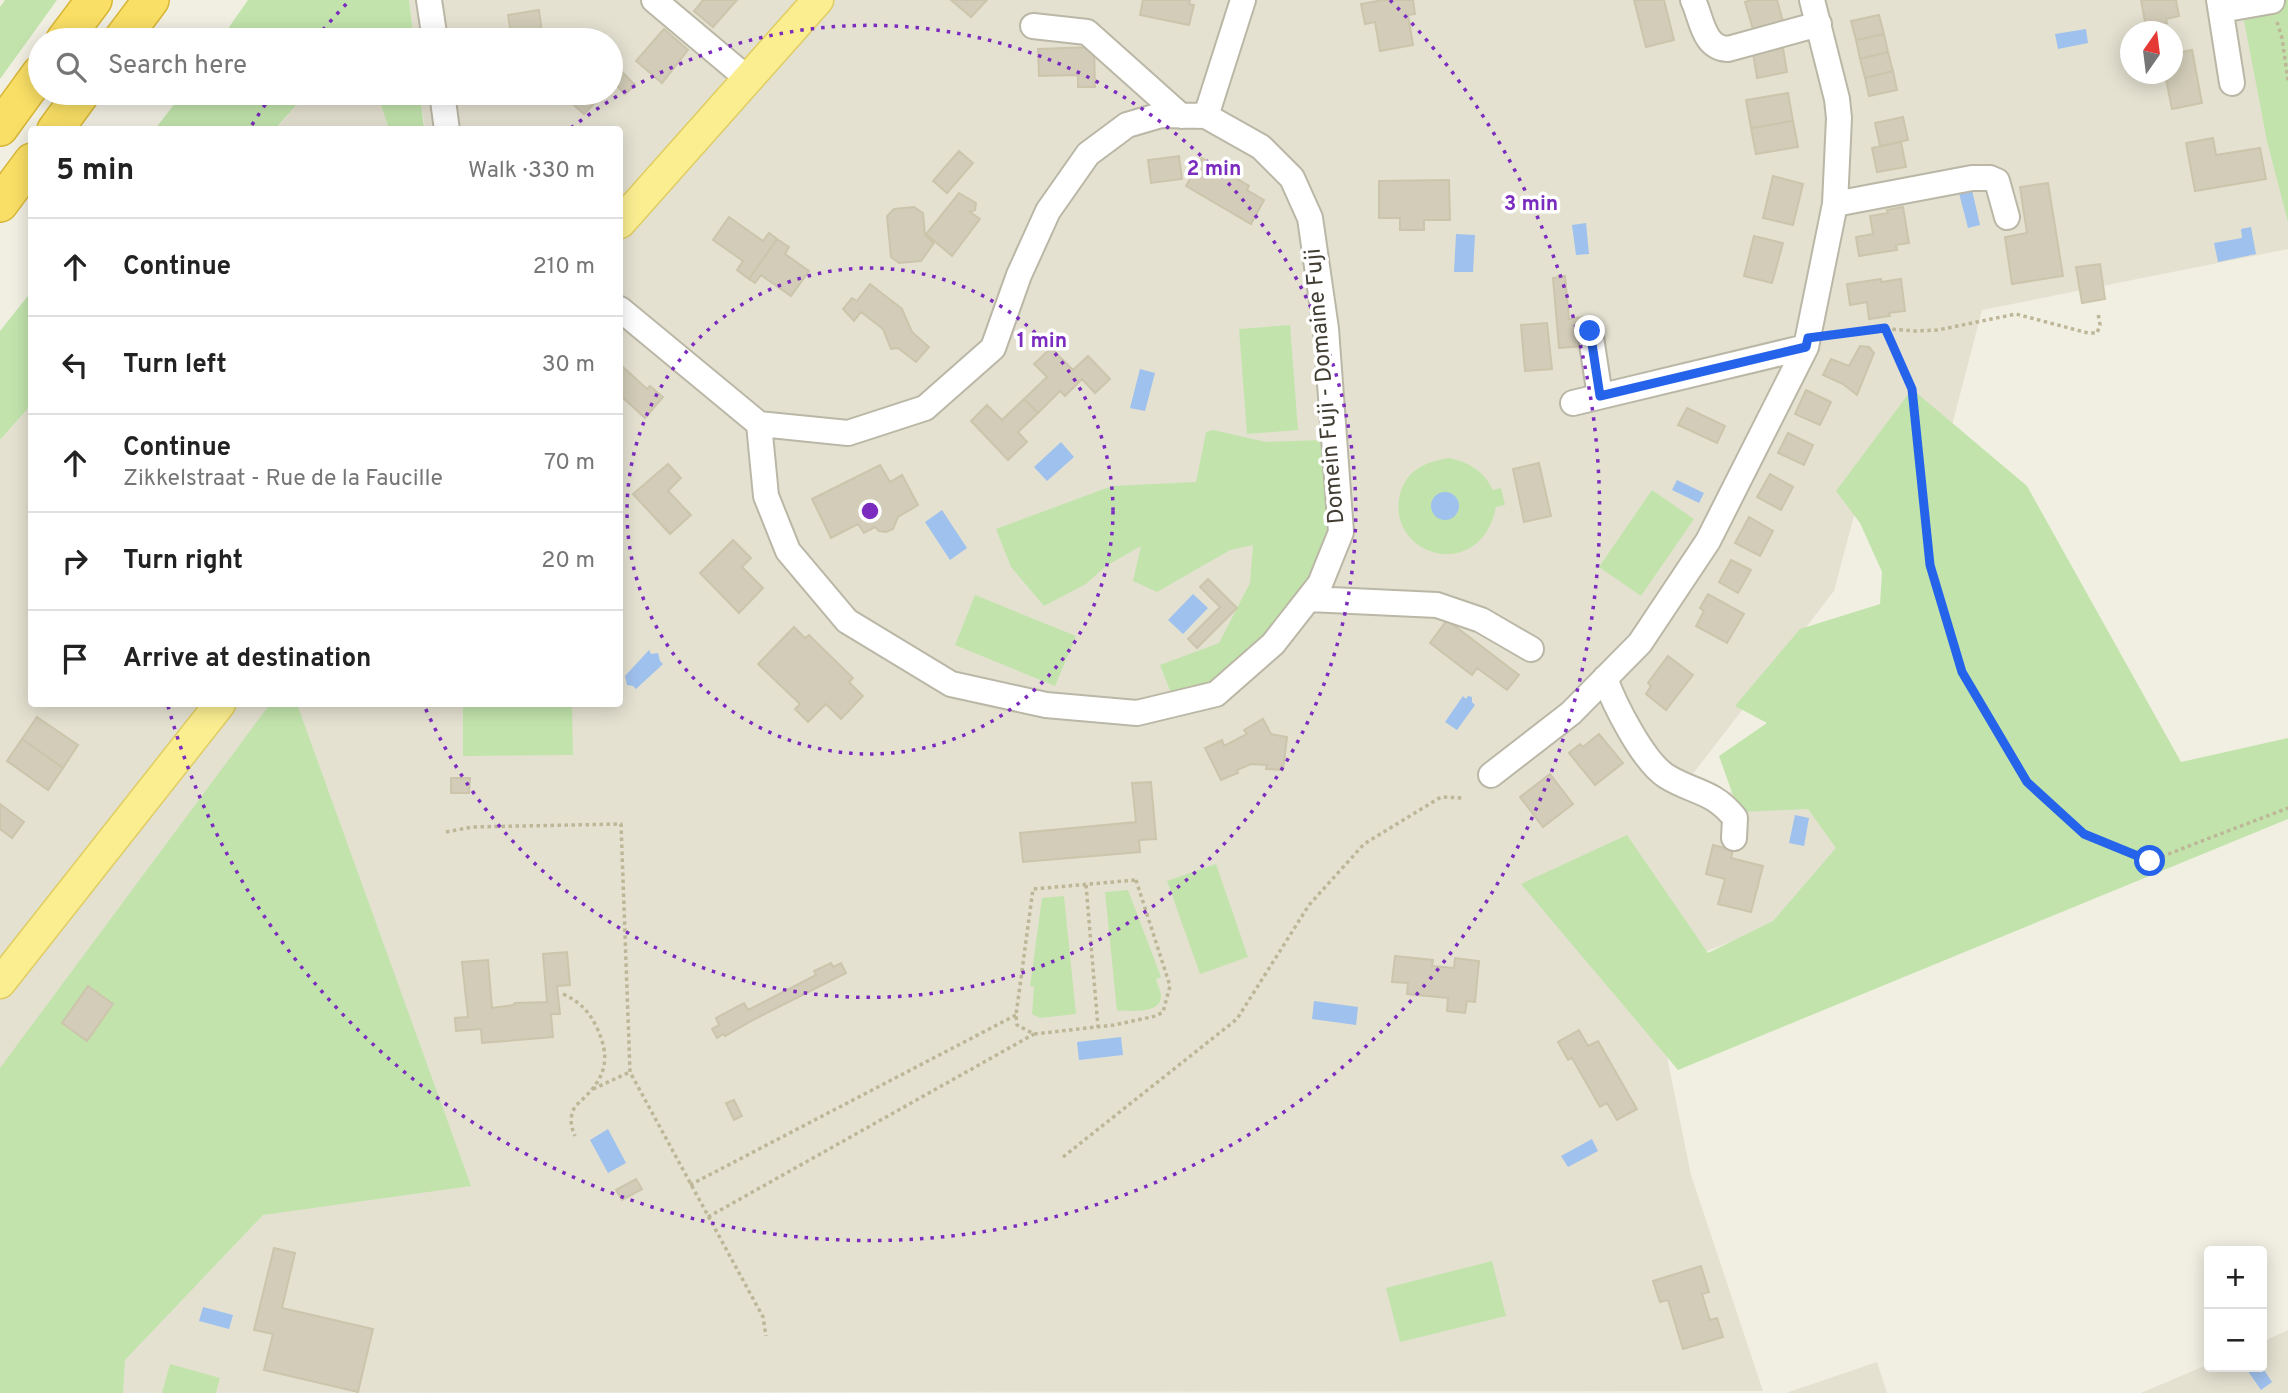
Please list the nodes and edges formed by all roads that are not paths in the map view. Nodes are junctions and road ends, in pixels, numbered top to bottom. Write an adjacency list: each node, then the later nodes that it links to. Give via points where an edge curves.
1 (94, 0): 13 (highway)
2 (151, 0): 14 (highway)
3 (429, 0): 15 (street)
4 (654, 0): 16 (street)
5 (818, 0): 16 (main road)
6 (1244, 0): 22 (street)
7 (1693, 0): 11 (street, via 1709,41 1719,48)
8 (1812, 0): 11 (street)
9 (2220, 5): 10 (street); 17 (street)
10 (2274, 9)
11 (1819, 24): 28 (street, via 1838,108)
12 (1033, 26): 21 (street, via 1087,32)
13 (73, 28)
14 (130, 28)
15 (433, 28)
16 (748, 79): 30 (main road)
17 (2232, 83)
18 (28, 90): 25 (highway)
19 (73, 105): 23 (highway)
20 (444, 105): 24 (street)
21 (1181, 116): 22 (street, Domein Fuji - Domaine Fuji); 36 (street, Domein Fuji - Domaine Fuji, via 1161,115 1127,125 1088,154 1048,211 1018,275 993,348 925,408 848,433)
22 (1206, 116): 37 (street, Domein Fuji - Domaine Fuji, via 1261,147 1292,178 1310,218 1326,329 1340,533 1320,584)
23 (58, 126)
24 (446, 126)
25 (0, 128)
26 (28, 166): 27 (highway)
27 (0, 204)
28 (1835, 204): 29 (street, via 1990,178 1997,181); 33 (street)
29 (2007, 218)
30 (623, 220)
31 (623, 311): 36 (street)
32 (1590, 331): 34 (street)
33 (1807, 343): 34 (street); 39 (street, via 1708,541 1640,643)
34 (1600, 396): 35 (street)
35 (1573, 403)
36 (759, 424): 37 (street, Domein Fuji - Domaine Fuji, via 766,496 788,551 848,621 951,684 1046,705 1138,713 1203,698 1216,694 1273,644)
37 (1309, 599): 38 (street, via 1437,605 1481,620)
38 (1531, 649)
39 (1605, 678): 41 (street, via 1571,713); 42 (street, via 1631,732 1657,768 1726,807 1735,818)
40 (218, 707): 43 (main road)
41 (1491, 775)
42 (1734, 838)
43 (0, 983)

